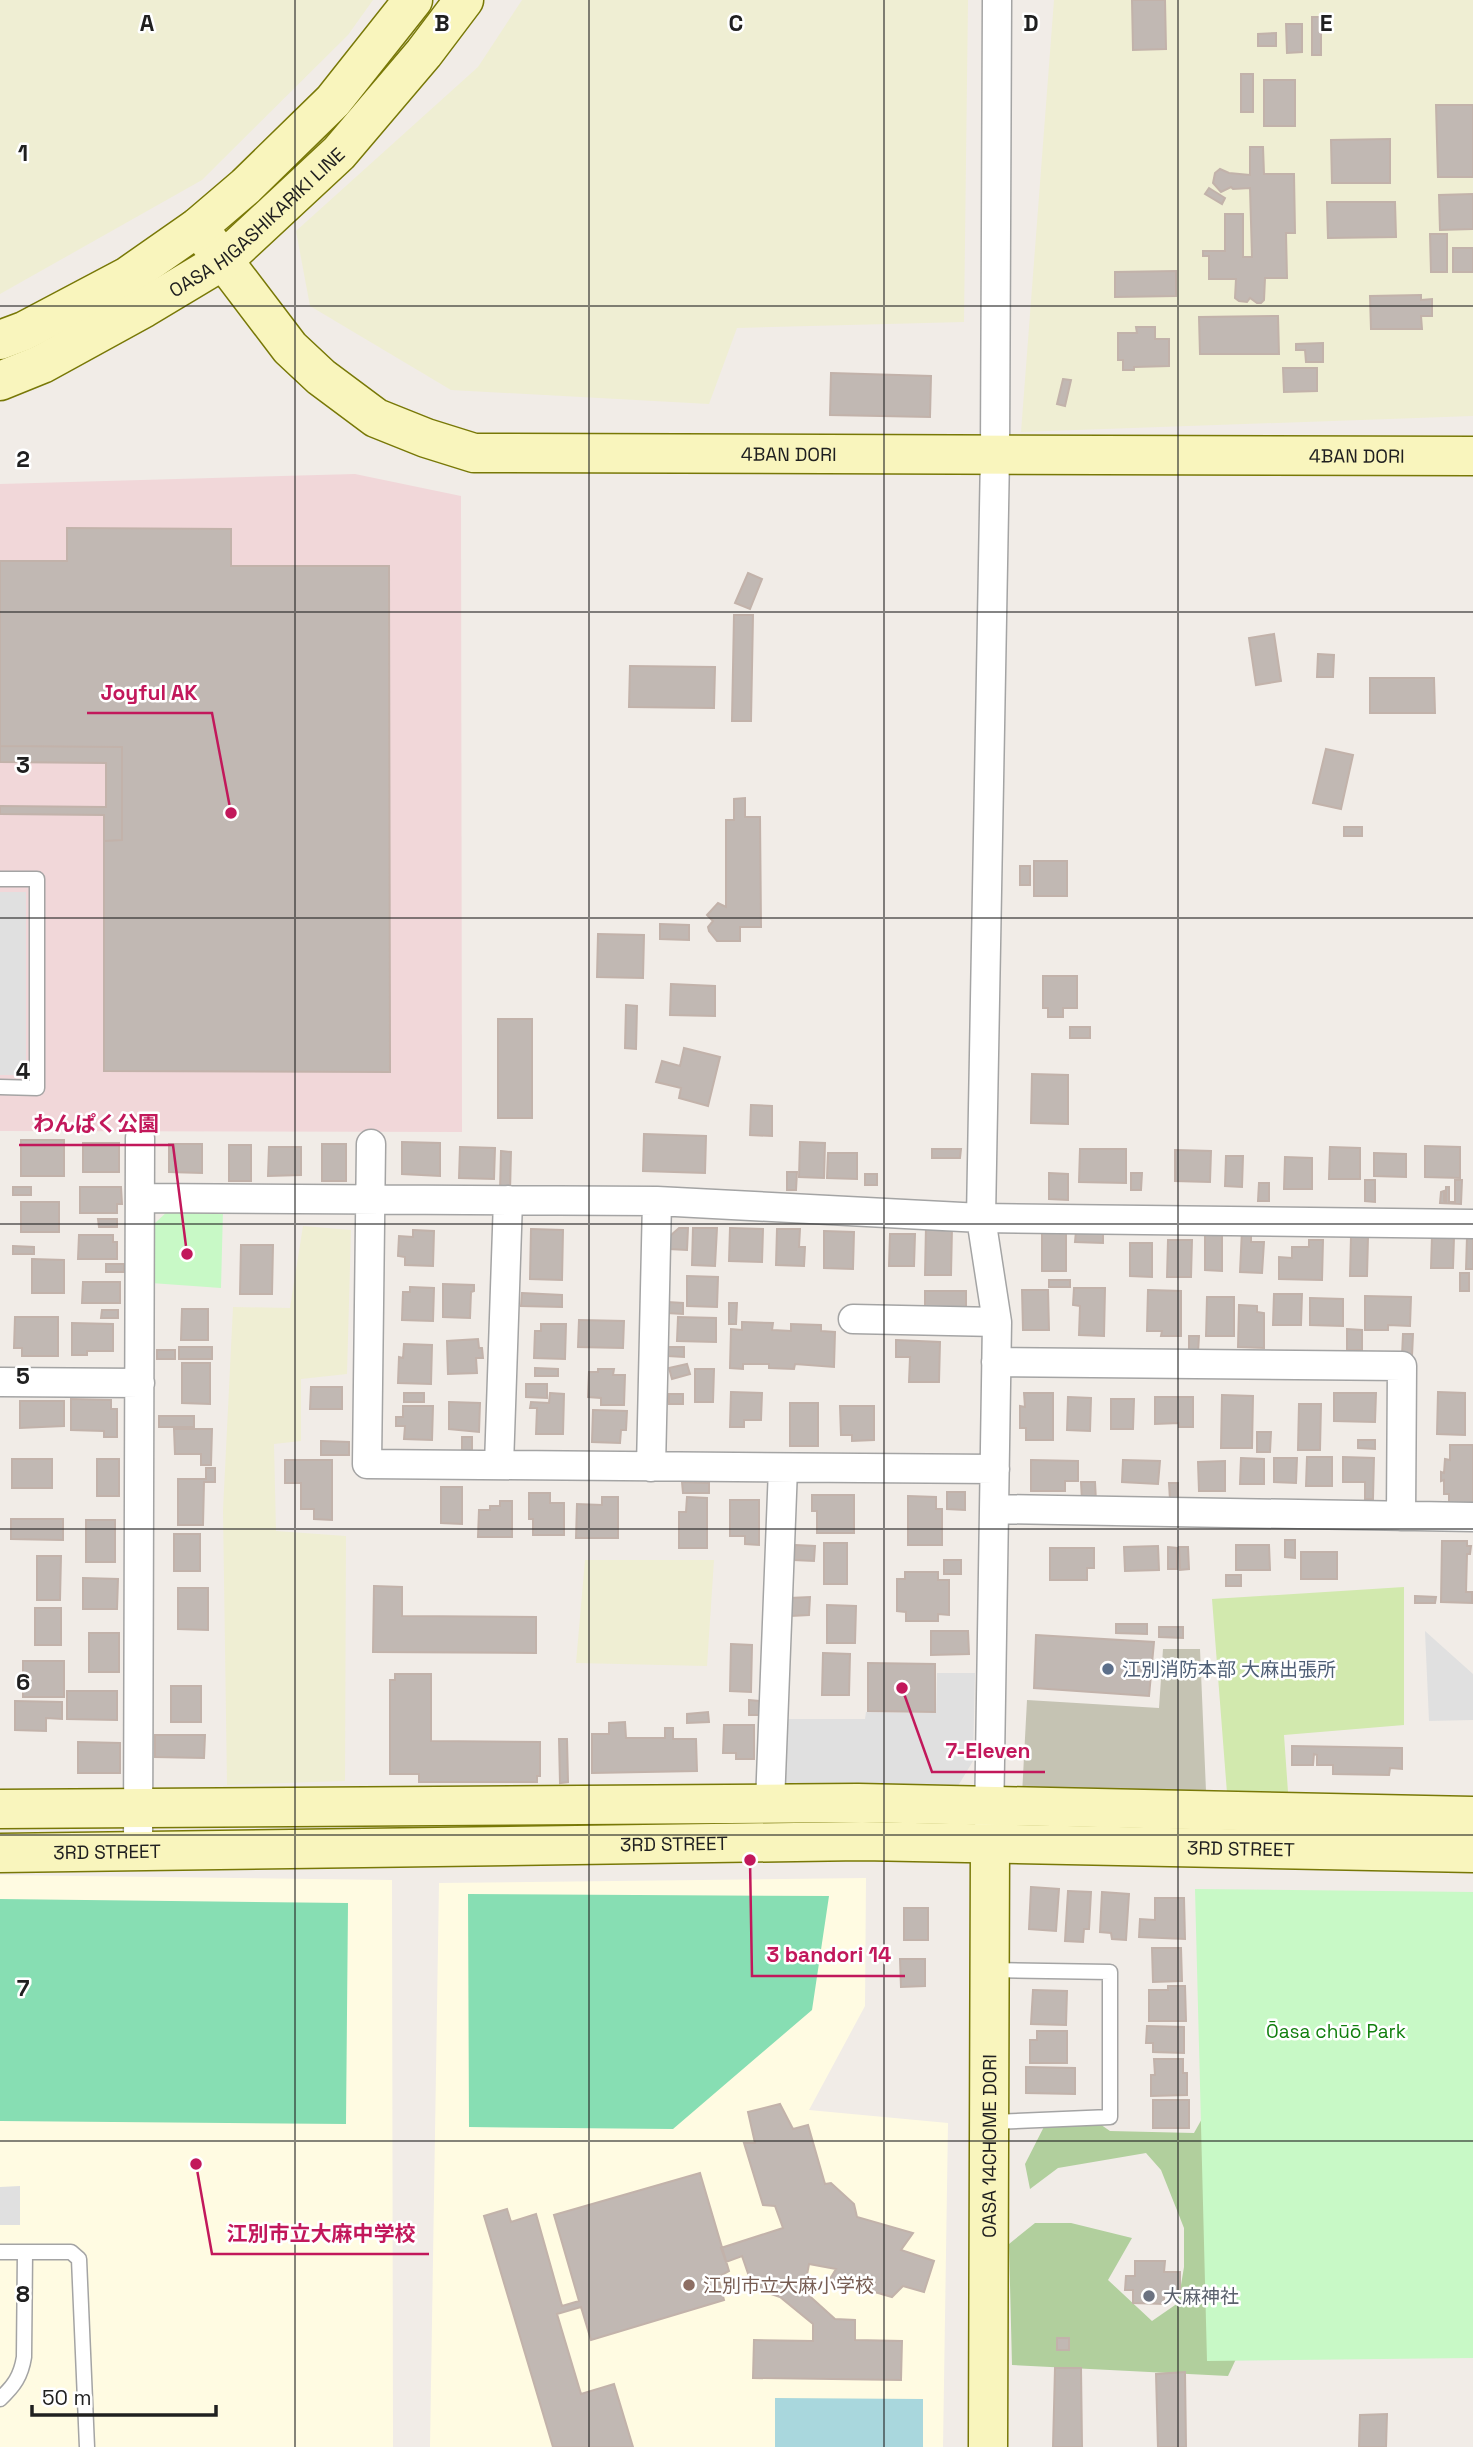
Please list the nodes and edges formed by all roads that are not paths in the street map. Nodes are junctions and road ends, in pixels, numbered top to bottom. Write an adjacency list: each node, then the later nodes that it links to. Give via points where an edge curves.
1 (413, 0): 4 (street, OASA HIGASHIKARIKI LINE, via 333,102)
2 (464, 0): 5 (street, OASA HIGASHIKARIKI LINE, via 339,153)
3 (998, 0): 8 (street)
4 (198, 228): 5 (street, 4BAN DORI); 6 (street, OASA HIGASHIKARIKI LINE, via 128,276)
5 (224, 260): 7 (street, OASA HIGASHIKARIKI LINE, via 42,364); 8 (street, 4BAN DORI, via 290,348 321,377 376,418 474,453)
6 (0, 340)
7 (0, 381)
8 (996, 455): 9 (street, 4BAN DORI); 18 (street)
9 (1473, 456)
10 (0, 879): 11 (lane, via 37,879 37,1088)
11 (0, 1087)
12 (140, 1138): 14 (street)
13 (372, 1144): 15 (street)
14 (140, 1198): 15 (street); 24 (street)
15 (371, 1199): 16 (street); 25 (street, via 367,1464)
16 (508, 1200): 17 (street); 25 (street)
17 (657, 1200): 18 (street); 26 (street)
18 (981, 1218): 19 (street); 21 (street)
19 (1473, 1224)
20 (853, 1319): 21 (street)
21 (997, 1322): 22 (street)
22 (996, 1362): 28 (street); 30 (street, via 1402,1366)
23 (0, 1382): 24 (street)
24 (139, 1383): 34 (street)
25 (499, 1465): 26 (street)
26 (651, 1466): 27 (street)
27 (783, 1468): 28 (street); 32 (street)
28 (995, 1469): 29 (street)
29 (994, 1508): 30 (street); 33 (street)
30 (1401, 1516): 31 (street)
31 (1473, 1517)
32 (770, 1803): 33 (street, 3RD STREET); 34 (street, 3RD STREET)
33 (989, 1805): 36 (street, 3RD STREET); 37 (street)
34 (138, 1808): 35 (street, 3RD STREET); 38 (street)
35 (0, 1809)
36 (1473, 1816)
37 (990, 1843): 38 (street, 3RD STREET); 40 (street, 3RD STREET); 41 (street, OASA 14CHOME DORI)
38 (138, 1851): 39 (street, 3RD STREET)
39 (0, 1853)
40 (1473, 1853)
41 (990, 1969): 42 (street, OASA 14CHOME DORI); 42 (lane, via 1110,1972 1110,2118)
42 (989, 2122): 47 (street, OASA 14CHOME DORI)
43 (0, 2252): 44 (lane)
44 (25, 2252): 45 (lane, via 24,2357 17,2382); 46 (lane, via 71,2252 79,2259)
45 (0, 2399)
46 (87, 2447)
47 (988, 2447)

